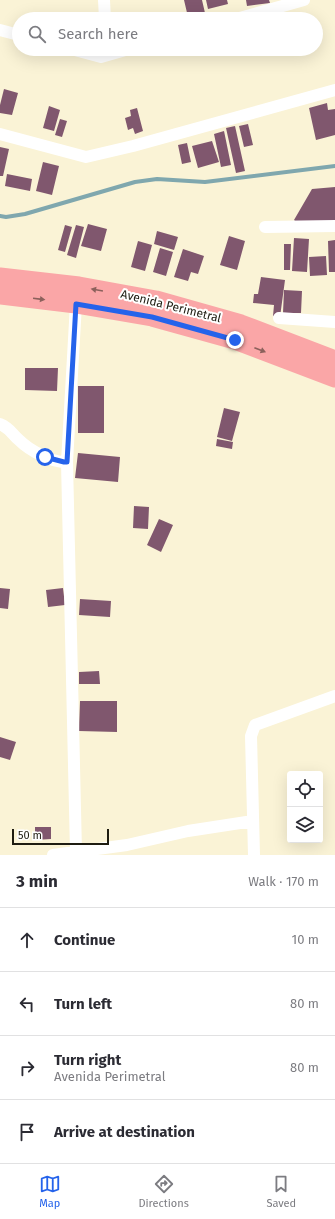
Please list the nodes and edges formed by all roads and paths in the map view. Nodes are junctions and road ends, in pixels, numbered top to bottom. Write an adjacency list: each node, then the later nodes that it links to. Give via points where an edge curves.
1 (104, 0): 3 (street)
2 (298, 1): 4 (street)
3 (105, 12)
4 (260, 12)
5 (0, 30): 6 (street)
6 (12, 33)
7 (335, 90): 8 (street, via 86,157)
8 (0, 134)
9 (335, 226): 10 (street)
10 (265, 227)
11 (0, 277): 16 (main road, Avenida Perimetral, one-way to 11, via 240,324 156,300 78,286)
12 (0, 295): 13 (main road, Avenida Perimetral, one-way to 13)
13 (76, 304): 17 (main road, Avenida Perimetral, one-way to 17, via 152,317 235,340); 19 (street)
14 (279, 318): 15 (street)
15 (335, 322)
16 (335, 360)
17 (335, 378)
18 (0, 424): 19 (street, via 8,427 19,441 38,454)
19 (67, 462): 22 (street)
20 (335, 696): 21 (street, via 255,725 251,736)
21 (253, 821): 22 (street); 24 (street)
22 (76, 852): 23 (street)
23 (53, 855)
24 (254, 855)

